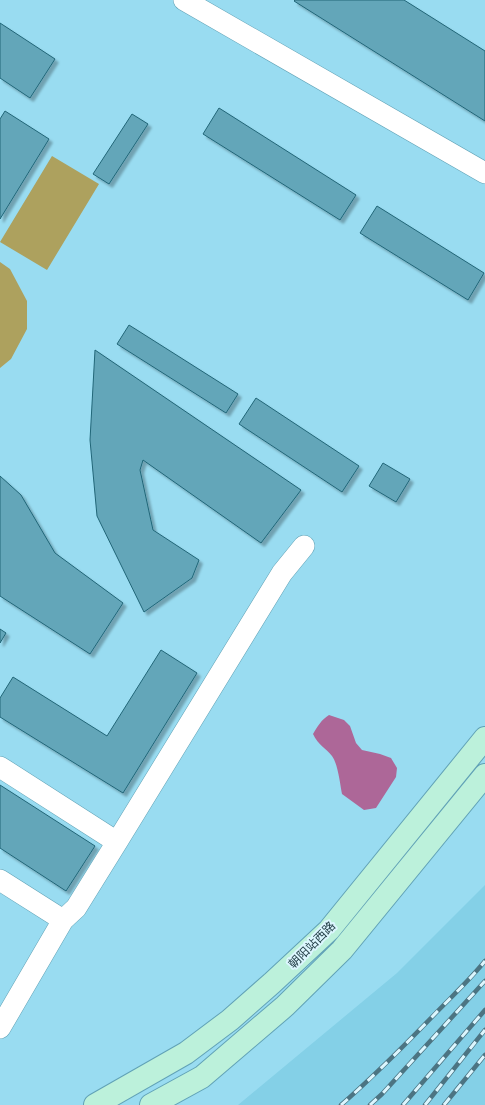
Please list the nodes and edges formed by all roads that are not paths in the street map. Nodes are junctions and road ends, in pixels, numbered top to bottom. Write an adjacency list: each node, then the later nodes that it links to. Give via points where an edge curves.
1 (184, 0): 2 (street)
2 (485, 173)
3 (304, 546): 7 (street, via 282,573)
4 (485, 738): 11 (main road, 朝阳站西路, via 329,930 278,978 230,1020 186,1053)
5 (0, 767): 7 (street)
6 (485, 775): 12 (main road, 朝阳站西路, via 342,950 285,1006 202,1077)
7 (118, 842): 9 (street, via 76,908)
8 (0, 880): 9 (street)
9 (63, 920): 10 (street)
10 (0, 1028)
11 (95, 1105)
12 (151, 1105)

